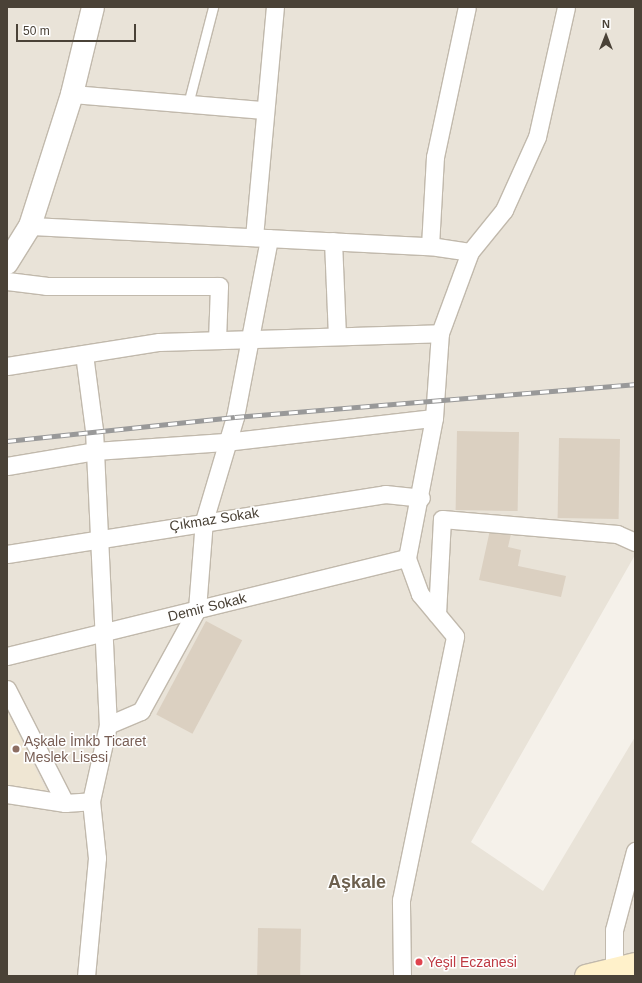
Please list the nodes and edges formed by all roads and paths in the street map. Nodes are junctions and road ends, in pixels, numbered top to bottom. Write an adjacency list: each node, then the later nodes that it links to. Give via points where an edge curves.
1 (93, 7): 6 (street)
2 (213, 7): 7 (lane)
3 (275, 7): 8 (street)
4 (467, 7): 12 (street, via 435,157)
5 (566, 7): 13 (street, via 537,137 504,210)
6 (72, 94): 7 (street); 9 (street)
7 (188, 104): 8 (street)
8 (264, 110): 10 (street)
9 (30, 226): 10 (street); 14 (street)
10 (262, 238): 11 (street); 18 (street)
11 (333, 241): 12 (street); 17 (street)
12 (430, 246): 13 (street)
13 (470, 252): 16 (street)
14 (7, 262)
15 (7, 281): 19 (street, via 46,286 219,286)
16 (440, 333): 17 (street); 22 (street)
17 (337, 335): 18 (street)
18 (251, 339): 19 (street); 23 (street, via 235,417)
19 (217, 340): 20 (street, via 159,342)
20 (84, 354): 21 (street); 24 (street)
21 (7, 366)
22 (434, 418): 23 (street); 26 (street)
23 (225, 442): 24 (street); 27 (street)
24 (95, 451): 25 (street); 28 (street)
25 (7, 466)
26 (421, 498): 27 (street, Çıkmaz Sokak, via 385,494); 31 (street)
27 (204, 521): 28 (street, Çıkmaz Sokak); 32 (street)
28 (100, 537): 30 (street, Çıkmaz Sokak); 34 (street)
29 (635, 542): 33 (street, via 617,534 442,519)
30 (7, 554)
31 (407, 558): 32 (street, Demir Sokak); 33 (street, via 420,594)
32 (197, 610): 34 (street, Demir Sokak); 37 (street, via 141,711)
33 (437, 614): 45 (street, via 455,636 401,900)
34 (104, 632): 35 (street, Demir Sokak); 37 (street)
35 (7, 656)
36 (7, 689): 40 (street)
37 (108, 725): 39 (street)
38 (7, 794): 40 (street)
39 (91, 801): 40 (street); 44 (street, via 97,858)
40 (65, 803)
41 (635, 851): 43 (street, via 616,917)
42 (635, 964): 43 (main road)
43 (614, 974): 46 (main road)
44 (86, 976)
45 (402, 976)
46 (586, 976)

